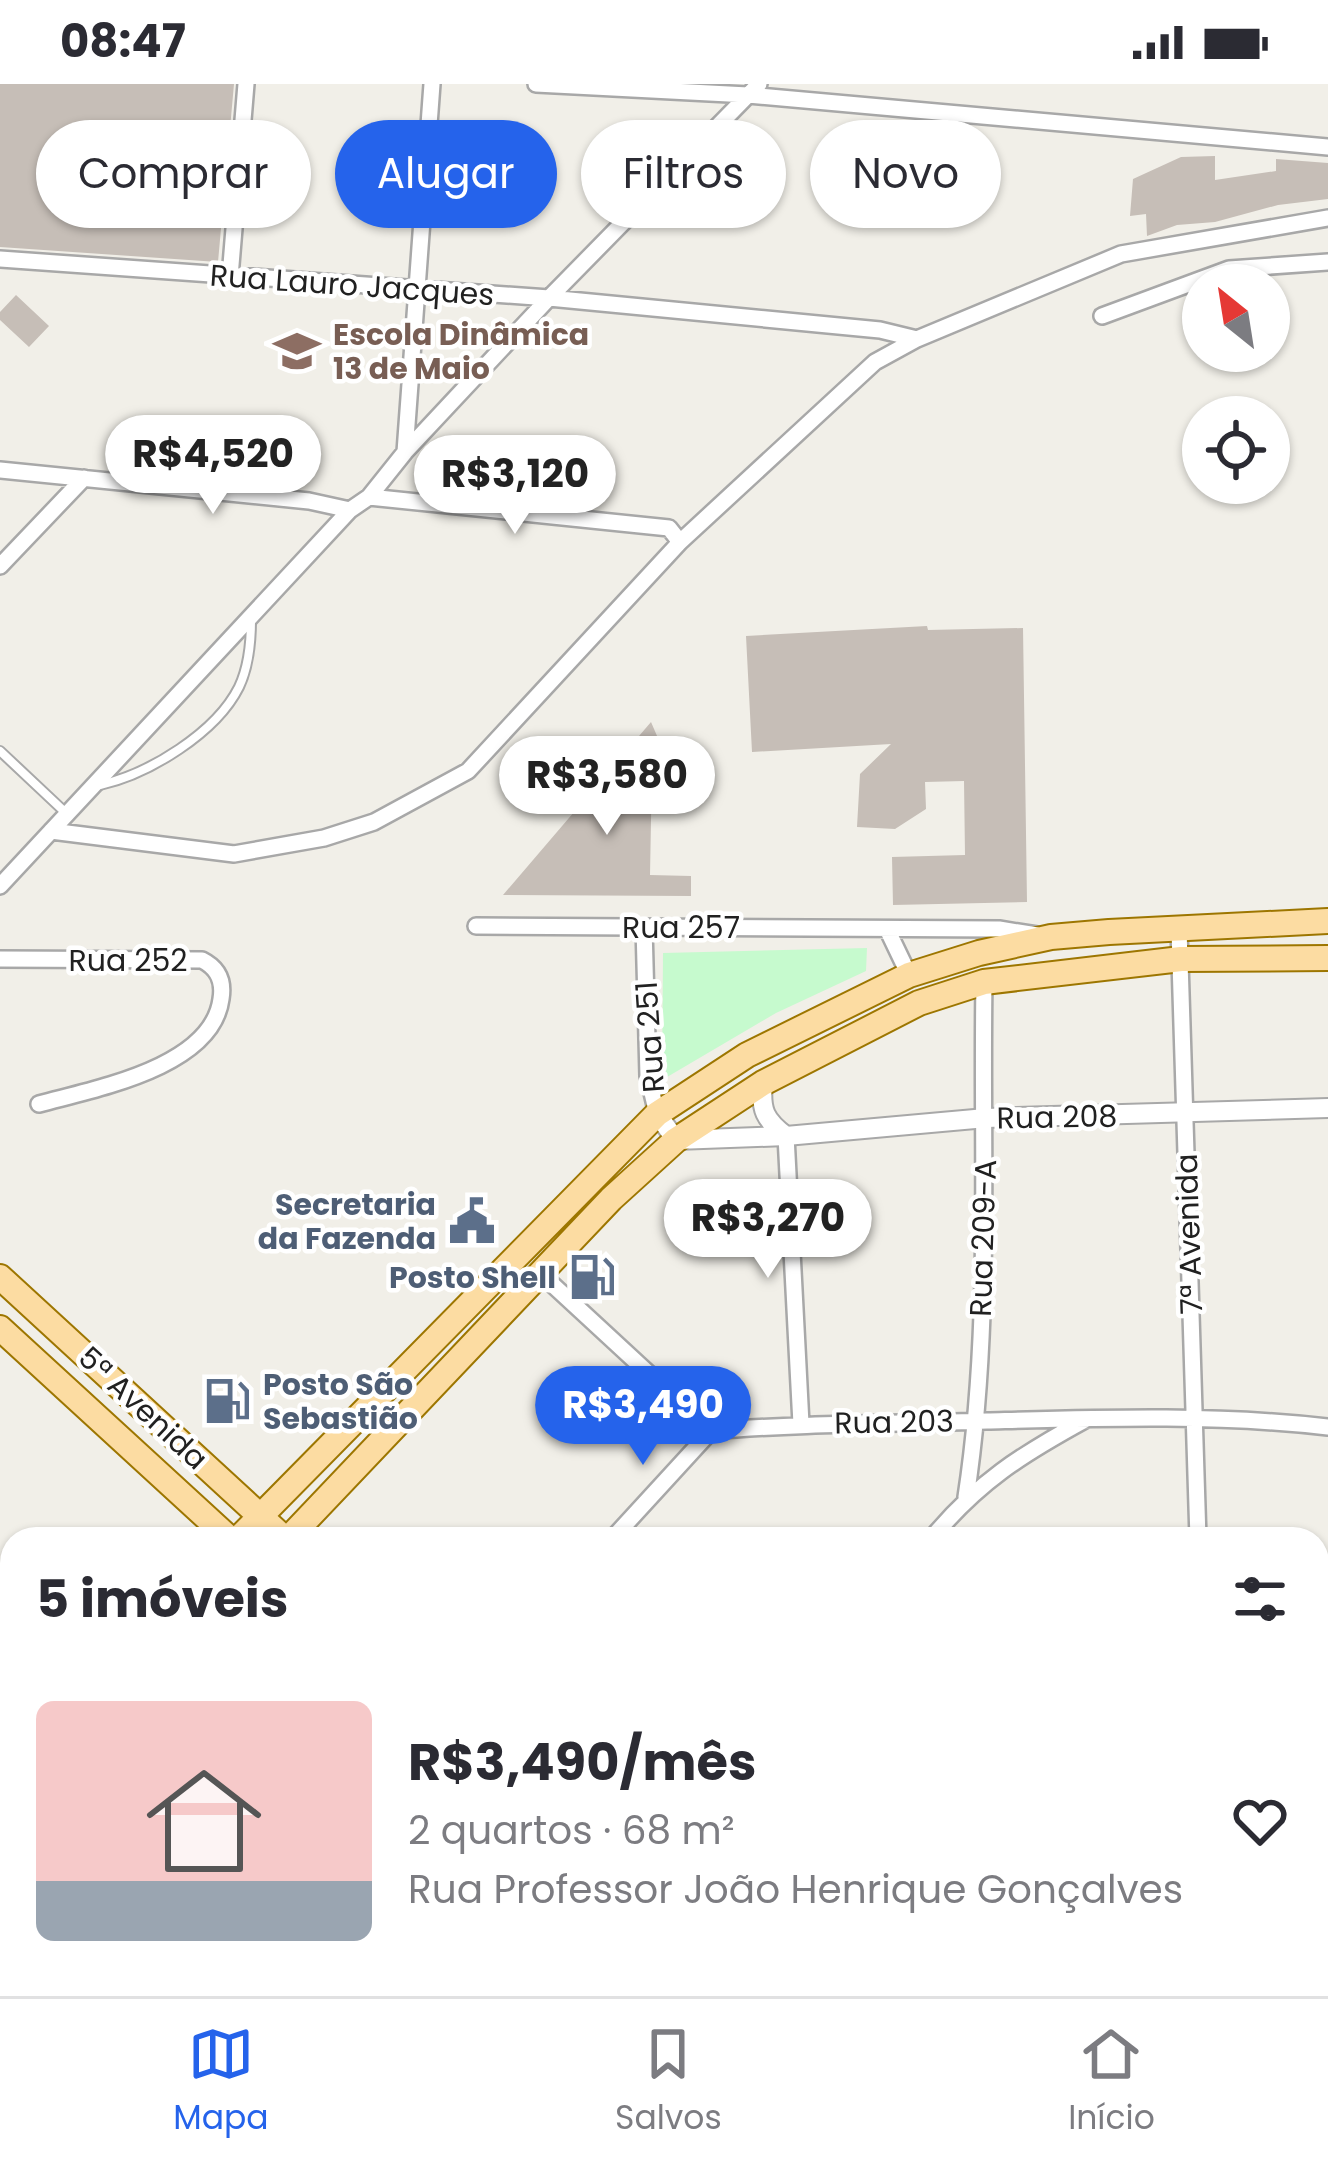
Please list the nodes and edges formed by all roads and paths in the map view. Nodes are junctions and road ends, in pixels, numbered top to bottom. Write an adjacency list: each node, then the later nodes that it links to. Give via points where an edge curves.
1 (246, 84): 9 (street)
2 (433, 84): 10 (street)
3 (536, 84): 4 (street)
4 (754, 90): 5 (street); 11 (street)
5 (1328, 147)
6 (1328, 218): 13 (street, via 1121,254)
7 (0, 259): 9 (street, Rua Lauro Jacques)
8 (1328, 262): 12 (street, via 1229,269)
9 (230, 277): 10 (street, Rua Lauro Jacques)
10 (416, 291): 11 (street, Rua Lauro Jacques); 14 (street)
11 (549, 298): 13 (street, Rua Lauro Jacques); 14 (street)
12 (1102, 316)
13 (917, 340): 19 (street, via 874,362)
14 (405, 452): 17 (street)
15 (0, 470): 16 (street)
16 (84, 478): 18 (street); 20 (street)
17 (369, 497): 18 (street); 19 (street, via 669,528)
18 (350, 510): 21 (street)
19 (680, 542): 25 (street, via 468,771 374,822 234,854)
20 (0, 566)
21 (251, 618): 23 (street); 23 (lane, via 238,688 220,711 143,772)
22 (0, 751): 24 (lane)
23 (93, 787): 24 (street)
24 (67, 814): 25 (street)
25 (51, 831): 26 (street)
26 (0, 886)
27 (1328, 921): 31 (main road)
28 (476, 926): 29 (street, Rua 257)
29 (644, 927): 30 (street, Rua 257); 43 (street, Rua 251, via 648,1076)
30 (887, 928): 33 (street, Rua 257); 38 (street)
31 (1179, 929): 32 (main road); 36 (street, 7ª Avenida)
32 (1109, 932): 33 (main road); 37 (main road)
33 (1052, 937): 38 (main road)
34 (1328, 958): 36 (main road)
35 (0, 959): 41 (street, Rua 252, via 202,960 220,979 218,1012 177,1057)
36 (1181, 959): 37 (main road); 44 (street, 7ª Avenida)
37 (1109, 964): 39 (main road)
38 (909, 975): 43 (main road, via 748,1055)
39 (984, 982): 40 (main road, via 920,1003); 45 (street, Rua 209-A)
40 (763, 1083): 46 (street, via 766,1120); 47 (main road)
41 (39, 1104)
42 (1328, 1108): 44 (street, Rua 208)
43 (657, 1114): 47 (street, Rua 251); 58 (main road)
44 (1184, 1115): 45 (street, Rua 208); 52 (street, 7ª Avenida)
45 (986, 1118): 46 (street, Rua 208); 53 (street, Rua 209-A)
46 (786, 1136): 47 (street, Rua 208); 54 (street)
47 (676, 1140): 48 (main road)
48 (542, 1274): 56 (street); 62 (main road)
49 (0, 1277): 58 (main road, 5ª Avenida)
50 (0, 1328): 59 (main road, 5ª Avenida)
51 (1088, 1418): 52 (street, Rua 203); 53 (street, Rua 203); 57 (street)
52 (1196, 1419): 55 (street, Rua 203); 65 (street, 7ª Avenida)
53 (977, 1421): 54 (street, Rua 203); 57 (street, Rua 209-A)
54 (801, 1424): 56 (street, Rua 203)
55 (1328, 1424)
56 (711, 1431): 63 (street)
57 (966, 1497): 64 (street)
58 (259, 1515): 60 (main road); 61 (main road, 5ª Avenida)
59 (221, 1527)
60 (246, 1527)
61 (273, 1527)
62 (299, 1527)
63 (623, 1527)
64 (942, 1527)
65 (1198, 1527)

